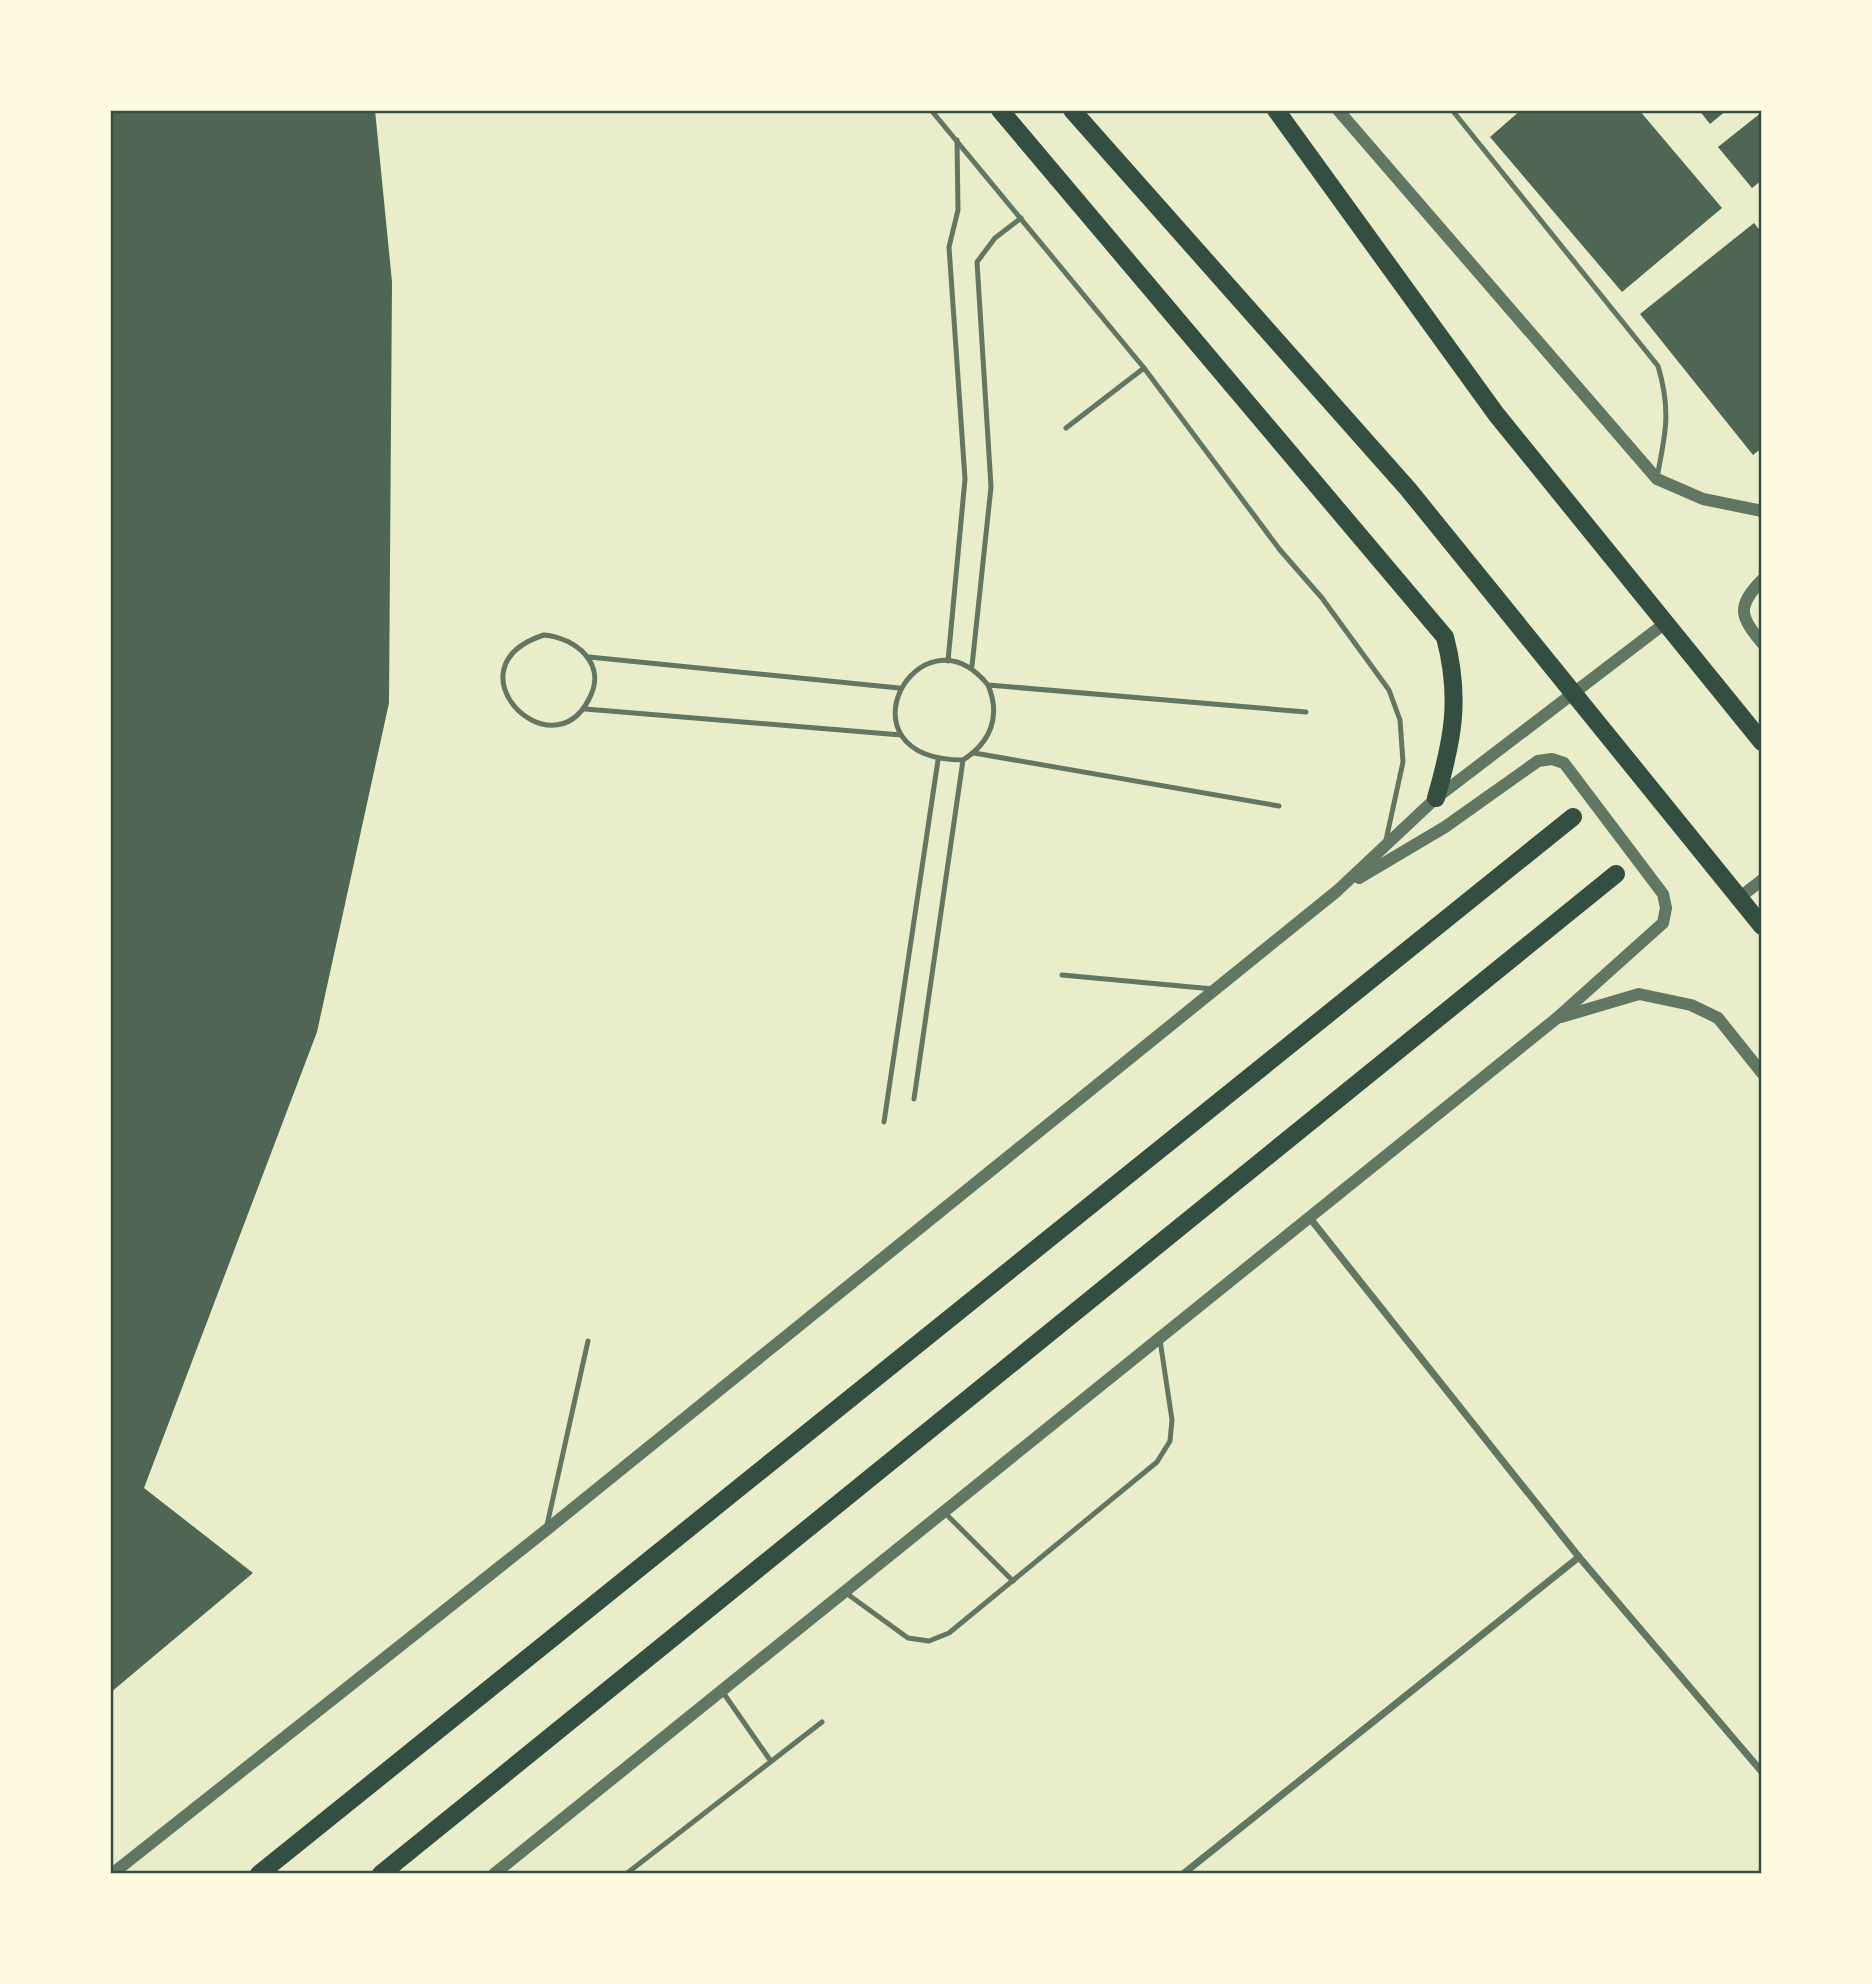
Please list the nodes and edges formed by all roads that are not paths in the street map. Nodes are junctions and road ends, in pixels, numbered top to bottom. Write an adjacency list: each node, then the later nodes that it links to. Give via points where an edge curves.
1 (931, 110): 7 (lane)
2 (1000, 110): 29 (main road, via 1445,637 1455,673 1455,706)
3 (1072, 110): 21 (main road, via 1408,489)
4 (1276, 110): 14 (main road, via 1496,414)
5 (1338, 110): 11 (street)
6 (1452, 110): 11 (lane, via 1658,366 1667,396 1668,425)
7 (957, 140): 8 (lane); 17 (lane, via 958,210 949,247 965,480)
8 (1021, 218): 9 (lane); 18 (lane, via 995,238 977,262 991,487)
9 (1144, 368): 10 (lane); 32 (lane, via 1389,690 1400,720 1403,762)
10 (1066, 428)
11 (1657, 478): 12 (street, via 1703,499)
12 (1762, 511)
13 (1762, 580): 15 (street, via 1743,606 1744,621)
14 (1664, 624): 21 (street); 25 (main road)
15 (1762, 643)
16 (589, 657): 20 (lane); 22 (lane, via 593,692); 22 (lane, via 561,636 544,635 527,640 502,668 510,702 521,716 537,724 555,725)
17 (948, 661): 18 (lane); 20 (lane, via 919,667)
18 (972, 666): 19 (lane)
19 (988, 685): 23 (lane); 26 (lane, via 995,702 995,722)
20 (899, 688): 24 (lane, via 895,717)
21 (1572, 692): 29 (street); 36 (main road)
22 (584, 709): 24 (lane)
23 (1306, 712)
24 (901, 735): 27 (lane, via 915,750)
25 (1762, 742)
26 (974, 753): 28 (lane); 30 (lane)
27 (938, 760): 28 (lane); 43 (lane)
28 (963, 760): 42 (lane)
29 (1436, 798): 32 (street)
30 (1279, 806)
31 (1573, 817): 56 (main road)
32 (1385, 847): 35 (street)
33 (1616, 874): 60 (main road)
34 (1762, 880): 36 (street)
35 (1338, 891): 39 (street); 40 (street, via 1445,827 1538,761 1564,763 1663,894 1666,908 1663,923)
36 (1739, 898): 37 (main road)
37 (1762, 926)
38 (1062, 975): 39 (lane)
39 (1216, 989): 48 (street)
40 (1557, 1018): 41 (street, via 1639,994 1691,1005 1718,1018); 44 (street)
41 (1762, 1073)
42 (914, 1099)
43 (884, 1122)
44 (1309, 1217): 45 (street); 49 (street)
45 (1160, 1337): 47 (street); 50 (lane, via 1172,1420 1170,1441 1157,1462)
46 (588, 1341): 48 (lane)
47 (944, 1511): 50 (lane); 51 (street)
48 (545, 1531): 57 (street)
49 (1579, 1557): 55 (street); 63 (street)
50 (1013, 1581): 51 (lane, via 949,1633 929,1641 908,1638)
51 (844, 1592): 52 (street)
52 (721, 1691): 54 (lane); 61 (street)
53 (822, 1722): 54 (lane)
54 (770, 1760): 62 (lane)
55 (1762, 1772)
56 (298, 1843): 58 (street); 59 (main road)
57 (112, 1874)
58 (250, 1874)
59 (259, 1874)
60 (381, 1874)
61 (494, 1874)
62 (626, 1874)
63 (1183, 1874)

